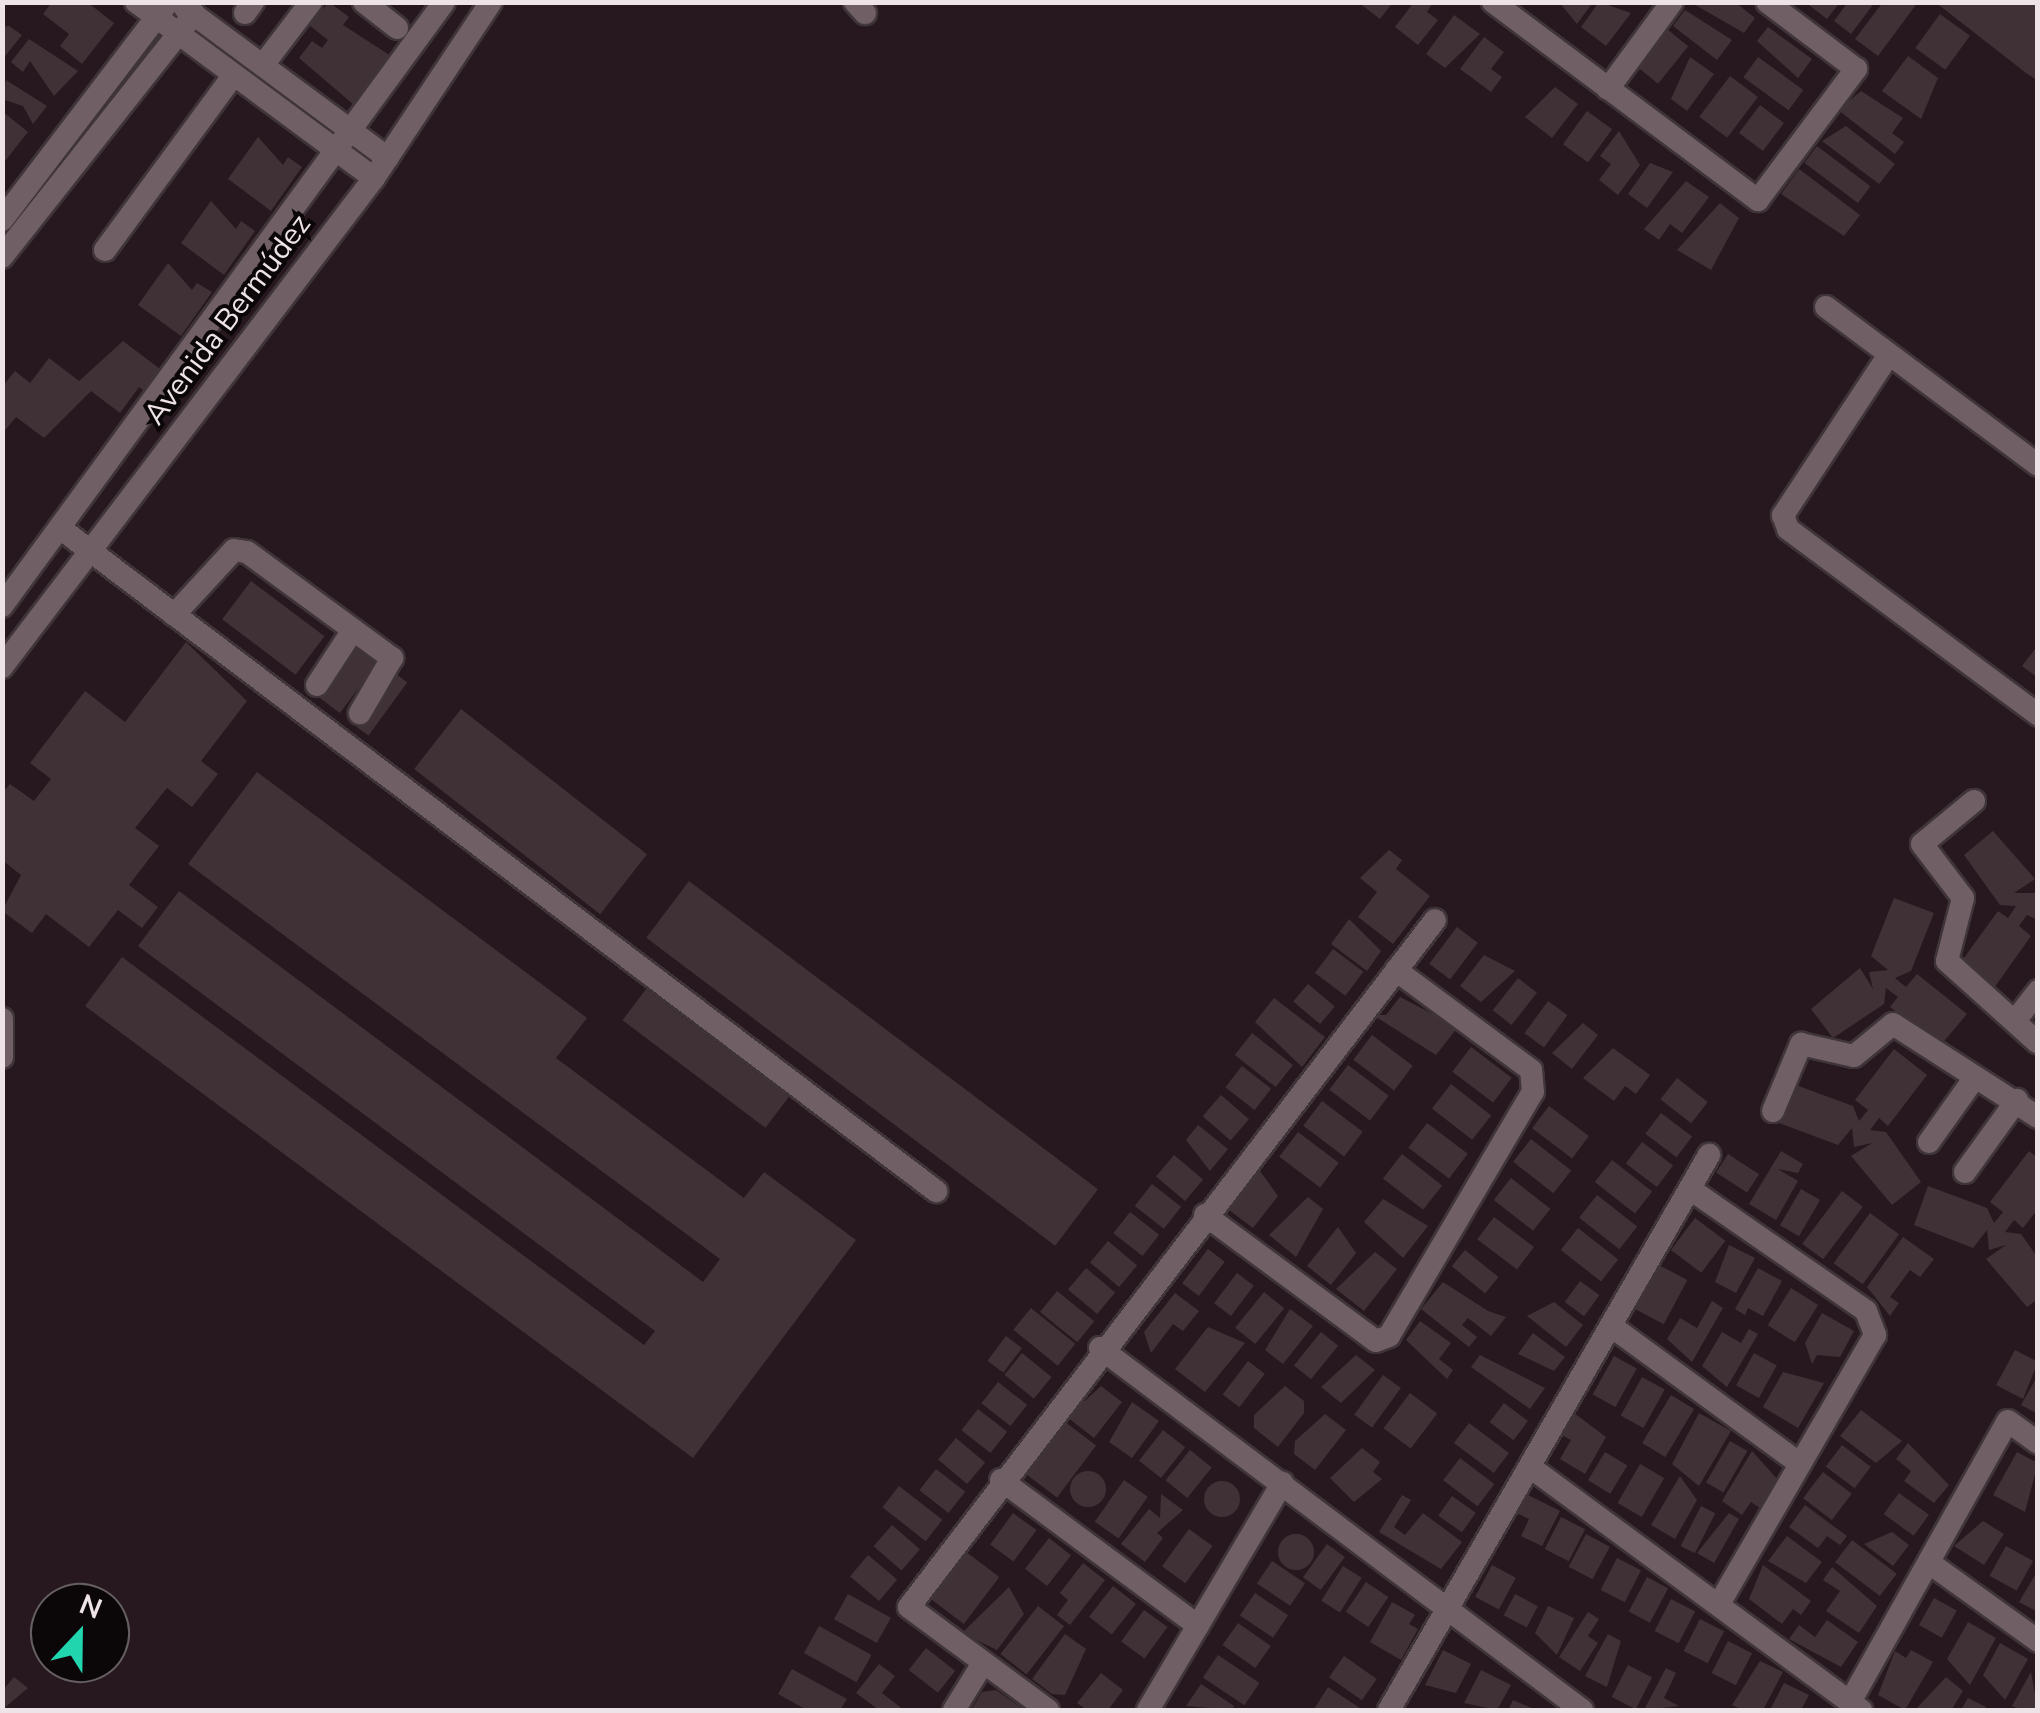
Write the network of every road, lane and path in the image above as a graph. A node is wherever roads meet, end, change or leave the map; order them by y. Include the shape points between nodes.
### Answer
1 (136, 2) edge
2 (311, 2) edge
3 (364, 2) edge
4 (444, 2) edge
5 (491, 2) edge
6 (1493, 2) edge
7 (1672, 2) edge
8 (1767, 2) edge
9 (186, 8) edge
10 (162, 10) edge
11 (397, 28) dead end
12 (178, 35) junction
13 (264, 65) junction
14 (233, 76) junction
15 (1608, 89) junction
16 (354, 133) junction
17 (339, 152) junction
18 (388, 158) junction
19 (374, 178) junction
20 (2, 220) edge
21 (104, 250) dead end
22 (2, 258) edge
23 (1826, 306) dead end
24 (1888, 356) junction
25 (2038, 465) edge
26 (60, 528) junction
27 (90, 553) junction
28 (2, 606) edge
29 (174, 615) junction
30 (353, 630) junction
31 (2, 667) edge
32 (317, 685) dead end
33 (360, 713) dead end
34 (2038, 714) edge
35 (1974, 801) dead end
36 (1435, 920) dead end
37 (1396, 970) junction
38 (2038, 991) edge
39 (2018, 1017) junction
40 (2, 1020) edge
41 (2038, 1042) edge
42 (2, 1058) edge
43 (1973, 1080) junction
44 (2017, 1100) junction
45 (1773, 1111) dead end
46 (2038, 1116) edge
47 (1928, 1142) dead end
48 (1709, 1155) dead end
49 (1965, 1172) dead end
50 (1690, 1188) junction
51 (936, 1192) dead end
52 (1204, 1215) junction
53 (1611, 1326) junction
54 (1100, 1348) junction
55 (2038, 1444) edge
56 (1800, 1464) junction
57 (1530, 1467) junction
58 (1001, 1480) junction
59 (1282, 1482) junction
60 (1931, 1564) junction
61 (1720, 1604) junction
62 (1447, 1611) junction
63 (1198, 1626) junction
64 (2038, 1641) edge
65 (983, 1662) junction
66 (1855, 1706) edge
67 (954, 1710) edge
68 (1048, 1710) edge
69 (1148, 1710) edge
70 (1389, 1710) edge
71 (1582, 1710) edge

1 - 10 street
2 - 13 street
3 - 11 street
4 - 16 street, Avenida Bermúdez
5 - 18 street, Avenida Bermúdez
6 - 15 street
7 - 15 street
8 - 15 street via 1856,69 1758,200
9 - 12 street
9 - 13 street
10 - 12 street
10 - 20 street
12 - 14 street
12 - 22 street
13 - 16 street
14 - 17 street
14 - 21 street
16 - 17 street, Avenida Bermúdez
16 - 18 street
17 - 19 street
17 - 26 street, Avenida Bermúdez
18 - 19 street, Avenida Bermúdez
19 - 27 street, Avenida Bermúdez
23 - 24 street
24 - 25 street
24 - 34 street via 1782,515 1788,529
26 - 27 street
26 - 28 street, Avenida Bermúdez
27 - 29 street
27 - 31 street, Avenida Bermúdez
29 - 30 street via 234,550
29 - 51 street
30 - 32 street
30 - 33 street via 394,662
35 - 39 street via 1922,844 1964,898 1948,961
36 - 37 street
37 - 52 street
37 - 52 street via 1531,1070 1533,1092 1389,1336 1376,1341
38 - 39 street
39 - 41 street
40 - 42 street
43 - 44 street via 1991,1080
43 - 45 street via 1892,1024 1854,1056 1800,1044
43 - 47 street
44 - 46 street
44 - 49 street
48 - 50 street
50 - 53 street
50 - 56 street via 1866,1311 1875,1335
52 - 54 street
53 - 56 street
53 - 57 street
54 - 58 street
54 - 59 street
55 - 60 street via 2008,1421
56 - 61 street
57 - 61 street
57 - 62 street
58 - 63 street
58 - 65 street via 909,1607
59 - 62 street
59 - 63 street
60 - 64 street
60 - 66 street
61 - 66 street
62 - 70 street
62 - 71 street
63 - 69 street
65 - 67 street
65 - 68 street

